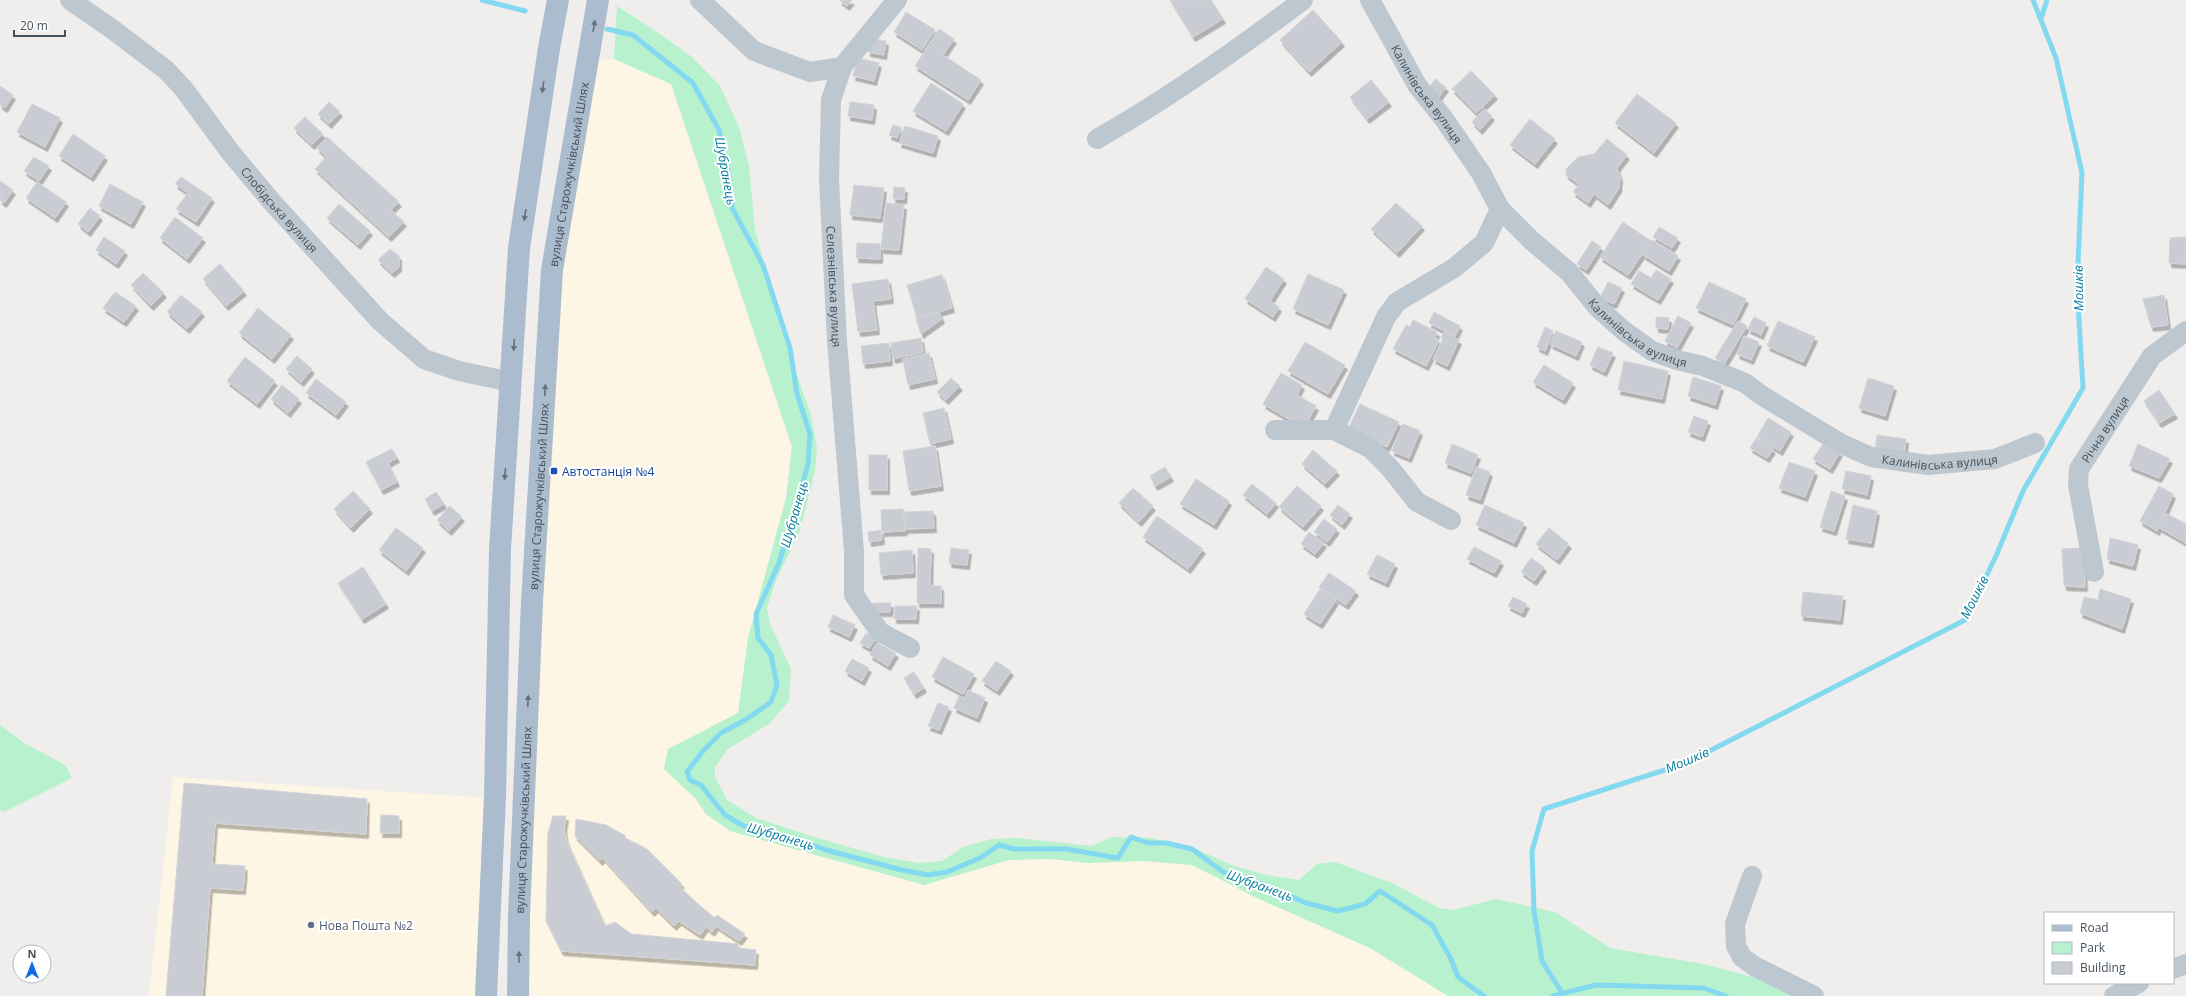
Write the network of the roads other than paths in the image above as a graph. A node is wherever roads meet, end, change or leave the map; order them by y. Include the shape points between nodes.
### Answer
1 (70, 0) edge
2 (558, 0) edge
3 (598, 0) edge
4 (700, 0) edge
5 (897, 0) edge
6 (1303, 0) edge
7 (1370, 0) edge
8 (842, 67) junction
9 (1097, 140) dead end
10 (1500, 209) junction
11 (519, 248) junction
12 (554, 251) junction
13 (2186, 331) edge
14 (511, 382) junction
15 (1275, 430) dead end
16 (1334, 430) junction
17 (2035, 443) dead end
18 (1451, 520) dead end
19 (2094, 572) dead end
20 (910, 648) dead end
21 (1752, 876) dead end
22 (2186, 964) edge
23 (2174, 969) edge
24 (2137, 984) edge
25 (486, 996) edge
26 (518, 996) edge
27 (1814, 996) edge
28 (2114, 996) edge

1 - 14 street, Слобідська вулиця via 112,29 183,88 231,153 272,202 380,321 424,359 459,371
2 -> 11 main road
12 -> 3 main road, вулиця Старожучківський Шлях
4 - 8 street via 754,51 810,72
5 - 8 street
6 - 9 street via 1152,108
7 - 10 street, Калинівська вулиця via 1417,85 1481,173
8 - 20 street, Селезнівська вулиця via 831,100 829,179 837,341 854,551 854,595 880,632
10 - 16 street via 1484,243 1454,268 1397,302 1386,317
10 - 17 street, Калинівська вулиця via 1532,241 1569,272 1598,308 1652,351 1703,366 1745,383 1840,443 1871,457 1928,465 1995,459
11 - 12 main road
11 -> 14 main road
26 -> 12 main road, вулиця Старожучківський Шлях via 532,602
13 - 19 street, Річна вулиця via 2152,356 2080,469 2078,485
14 -> 25 main road via 500,549 495,796
15 - 16 street
16 - 18 street via 1370,448 1417,502
21 - 27 street via 1735,924 1736,946 1742,957 1754,966
22 - 23 street
24 - 28 street

